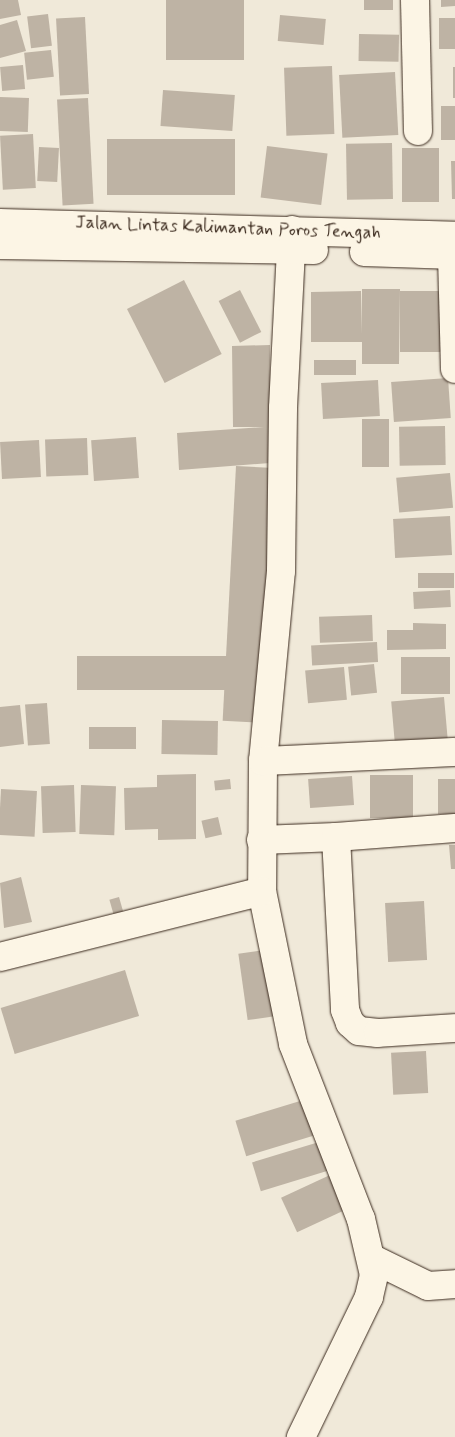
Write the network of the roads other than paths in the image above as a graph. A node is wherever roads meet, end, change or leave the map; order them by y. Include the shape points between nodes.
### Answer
1 (415, 0) edge
2 (418, 131) dead end
3 (0, 223) edge
4 (292, 240) junction
5 (0, 245) edge
6 (454, 248) edge
7 (455, 369) edge
8 (455, 752) edge
9 (263, 761) junction
10 (455, 828) edge
11 (336, 837) junction
12 (261, 840) junction
13 (262, 891) junction
14 (0, 957) edge
15 (455, 1028) edge
16 (374, 1259) junction
17 (455, 1284) edge
18 (301, 1437) edge

1 - 2 street
3 - 4 street, Jalan Lintas Kalimantan Poros Tengah
4 - 5 street, Jalan Lintas Kalimantan Poros Tengah
4 - 6 street, Jalan Lintas Kalimantan Poros Tengah
4 - 9 street via 281,571
6 - 7 street
8 - 9 street
9 - 12 street
10 - 11 street
11 - 12 street
11 - 15 street via 345,1010 350,1024 359,1031 378,1033
12 - 13 street
13 - 14 street
13 - 16 street via 293,1044
16 - 17 street via 428,1286
16 - 18 street via 369,1297

